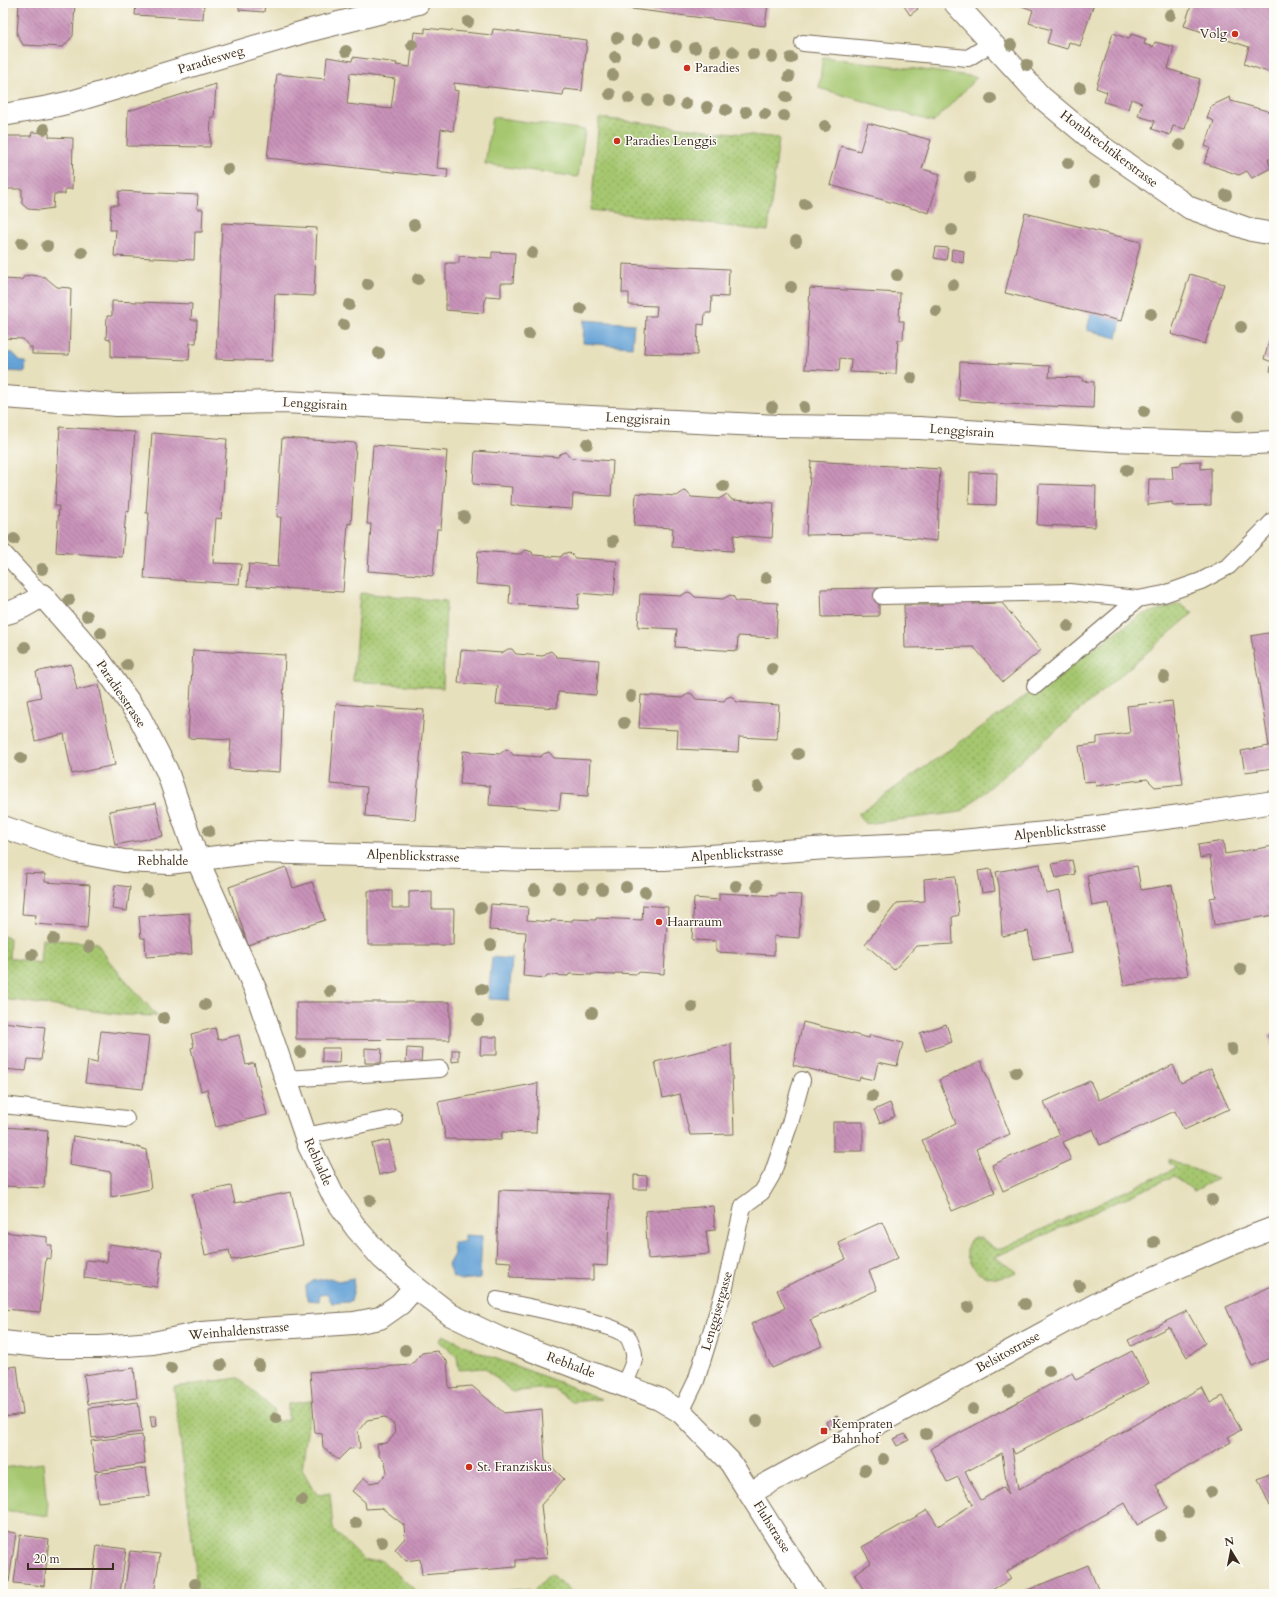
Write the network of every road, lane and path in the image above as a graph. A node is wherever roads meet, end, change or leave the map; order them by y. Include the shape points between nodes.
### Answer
1 (418, 3) edge
2 (955, 3) edge
3 (803, 43) dead end
4 (992, 43) junction
5 (3, 115) edge
6 (1274, 234) edge
7 (3, 397) edge
8 (1274, 442) edge
9 (1274, 520) edge
10 (3, 552) edge
11 (42, 595) junction
12 (882, 596) dead end
13 (1138, 599) junction
14 (3, 614) edge
15 (1035, 686) dead end
16 (1274, 802) edge
17 (3, 827) edge
18 (198, 861) junction
19 (440, 1069) dead end
20 (286, 1079) junction
21 (802, 1080) dead end
22 (3, 1105) edge
23 (394, 1118) dead end
24 (126, 1119) dead end
25 (305, 1136) junction
26 (1274, 1228) edge
27 (415, 1287) junction
28 (497, 1300) dead end
29 (3, 1342) edge
30 (624, 1385) junction
31 (681, 1412) junction
32 (730, 1462) joint
33 (750, 1493) junction
34 (813, 1594) edge

1 - 5 street, Paradiesweg via 307,31 63,104
2 - 4 street, Hombrechtikerstrasse
3 - 4 lane via 968,58
4 - 6 street, Hombrechtikerstrasse via 1041,96 1095,142 1190,208 1251,230
7 - 8 street, Lenggisrain via 117,405 282,402 779,426 919,428 1112,440 1237,444
9 - 13 lane via 1229,566 1201,581 1164,594
10 - 11 lane, Paradiesstrasse
11 - 14 street via 28,605
11 - 18 street, Paradiesstrasse via 100,661 139,716 167,771
12 - 13 lane via 1069,592
13 - 15 lane
16 - 18 street, Alpenblickstrasse via 1067,831 958,841 664,859 532,860 258,852
17 - 18 street, Rebhalde via 77,852 124,861
18 - 20 street, Rebhalde via 256,991
19 - 20 lane
20 - 25 street, Rebhalde
21 - 31 lane, Lenggisergasse via 772,1175 762,1192 743,1206 725,1287 696,1381
22 - 24 lane
23 - 25 lane
25 - 27 street, Rebhalde via 333,1195 356,1228 382,1258
26 - 33 street, Belsitostrasse via 1106,1299
27 - 29 street, Weinhaldenstrasse via 400,1304 380,1318 354,1323 201,1332 154,1343 100,1347 48,1347
27 - 30 street, Rebhalde via 451,1315 497,1337
28 - 30 lane via 587,1321 627,1336 634,1359
30 - 31 street, Rebhalde
31 - 32 street, Rebhalde
32 - 33 street, Fluhstrasse
33 - 34 street, Fluhstrasse

